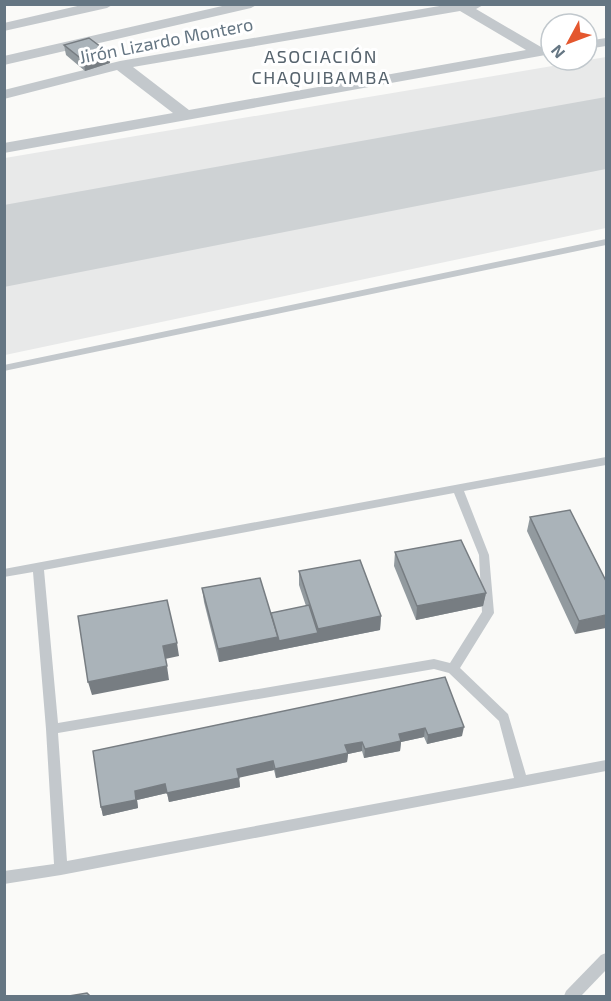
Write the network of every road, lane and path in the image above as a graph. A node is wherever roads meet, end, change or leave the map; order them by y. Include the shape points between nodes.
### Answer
1 (107, 4) edge
2 (251, 4) edge
3 (472, 6) edge
4 (4, 27) edge
5 (539, 47) edge
6 (539, 52) edge
7 (4, 61) edge
8 (120, 65) junction
9 (4, 95) edge
10 (187, 116) junction
11 (4, 148) edge
12 (606, 242) edge
13 (4, 368) edge
14 (606, 461) edge
15 (458, 489) junction
16 (38, 568) junction
17 (4, 573) edge
18 (453, 669) junction
19 (52, 729) junction
20 (606, 766) edge
21 (521, 780) junction
22 (62, 869) junction
23 (4, 878) edge
24 (606, 960) edge
25 (571, 996) edge

1 - 4 street
2 - 7 street
3 - 5 street
3 - 8 street, Jirón Lizardo Montero
6 - 10 street
8 - 9 street, Jirón Lizardo Montero
8 - 10 street
10 - 11 street
12 - 13 lane
14 - 15 lane
15 - 16 lane
15 - 18 lane via 484,555 488,613
16 - 17 lane
16 - 19 lane
18 - 19 lane via 434,664
18 - 21 lane via 504,718
19 - 22 lane
20 - 21 lane
21 - 22 lane
22 - 23 lane
24 - 25 lane

